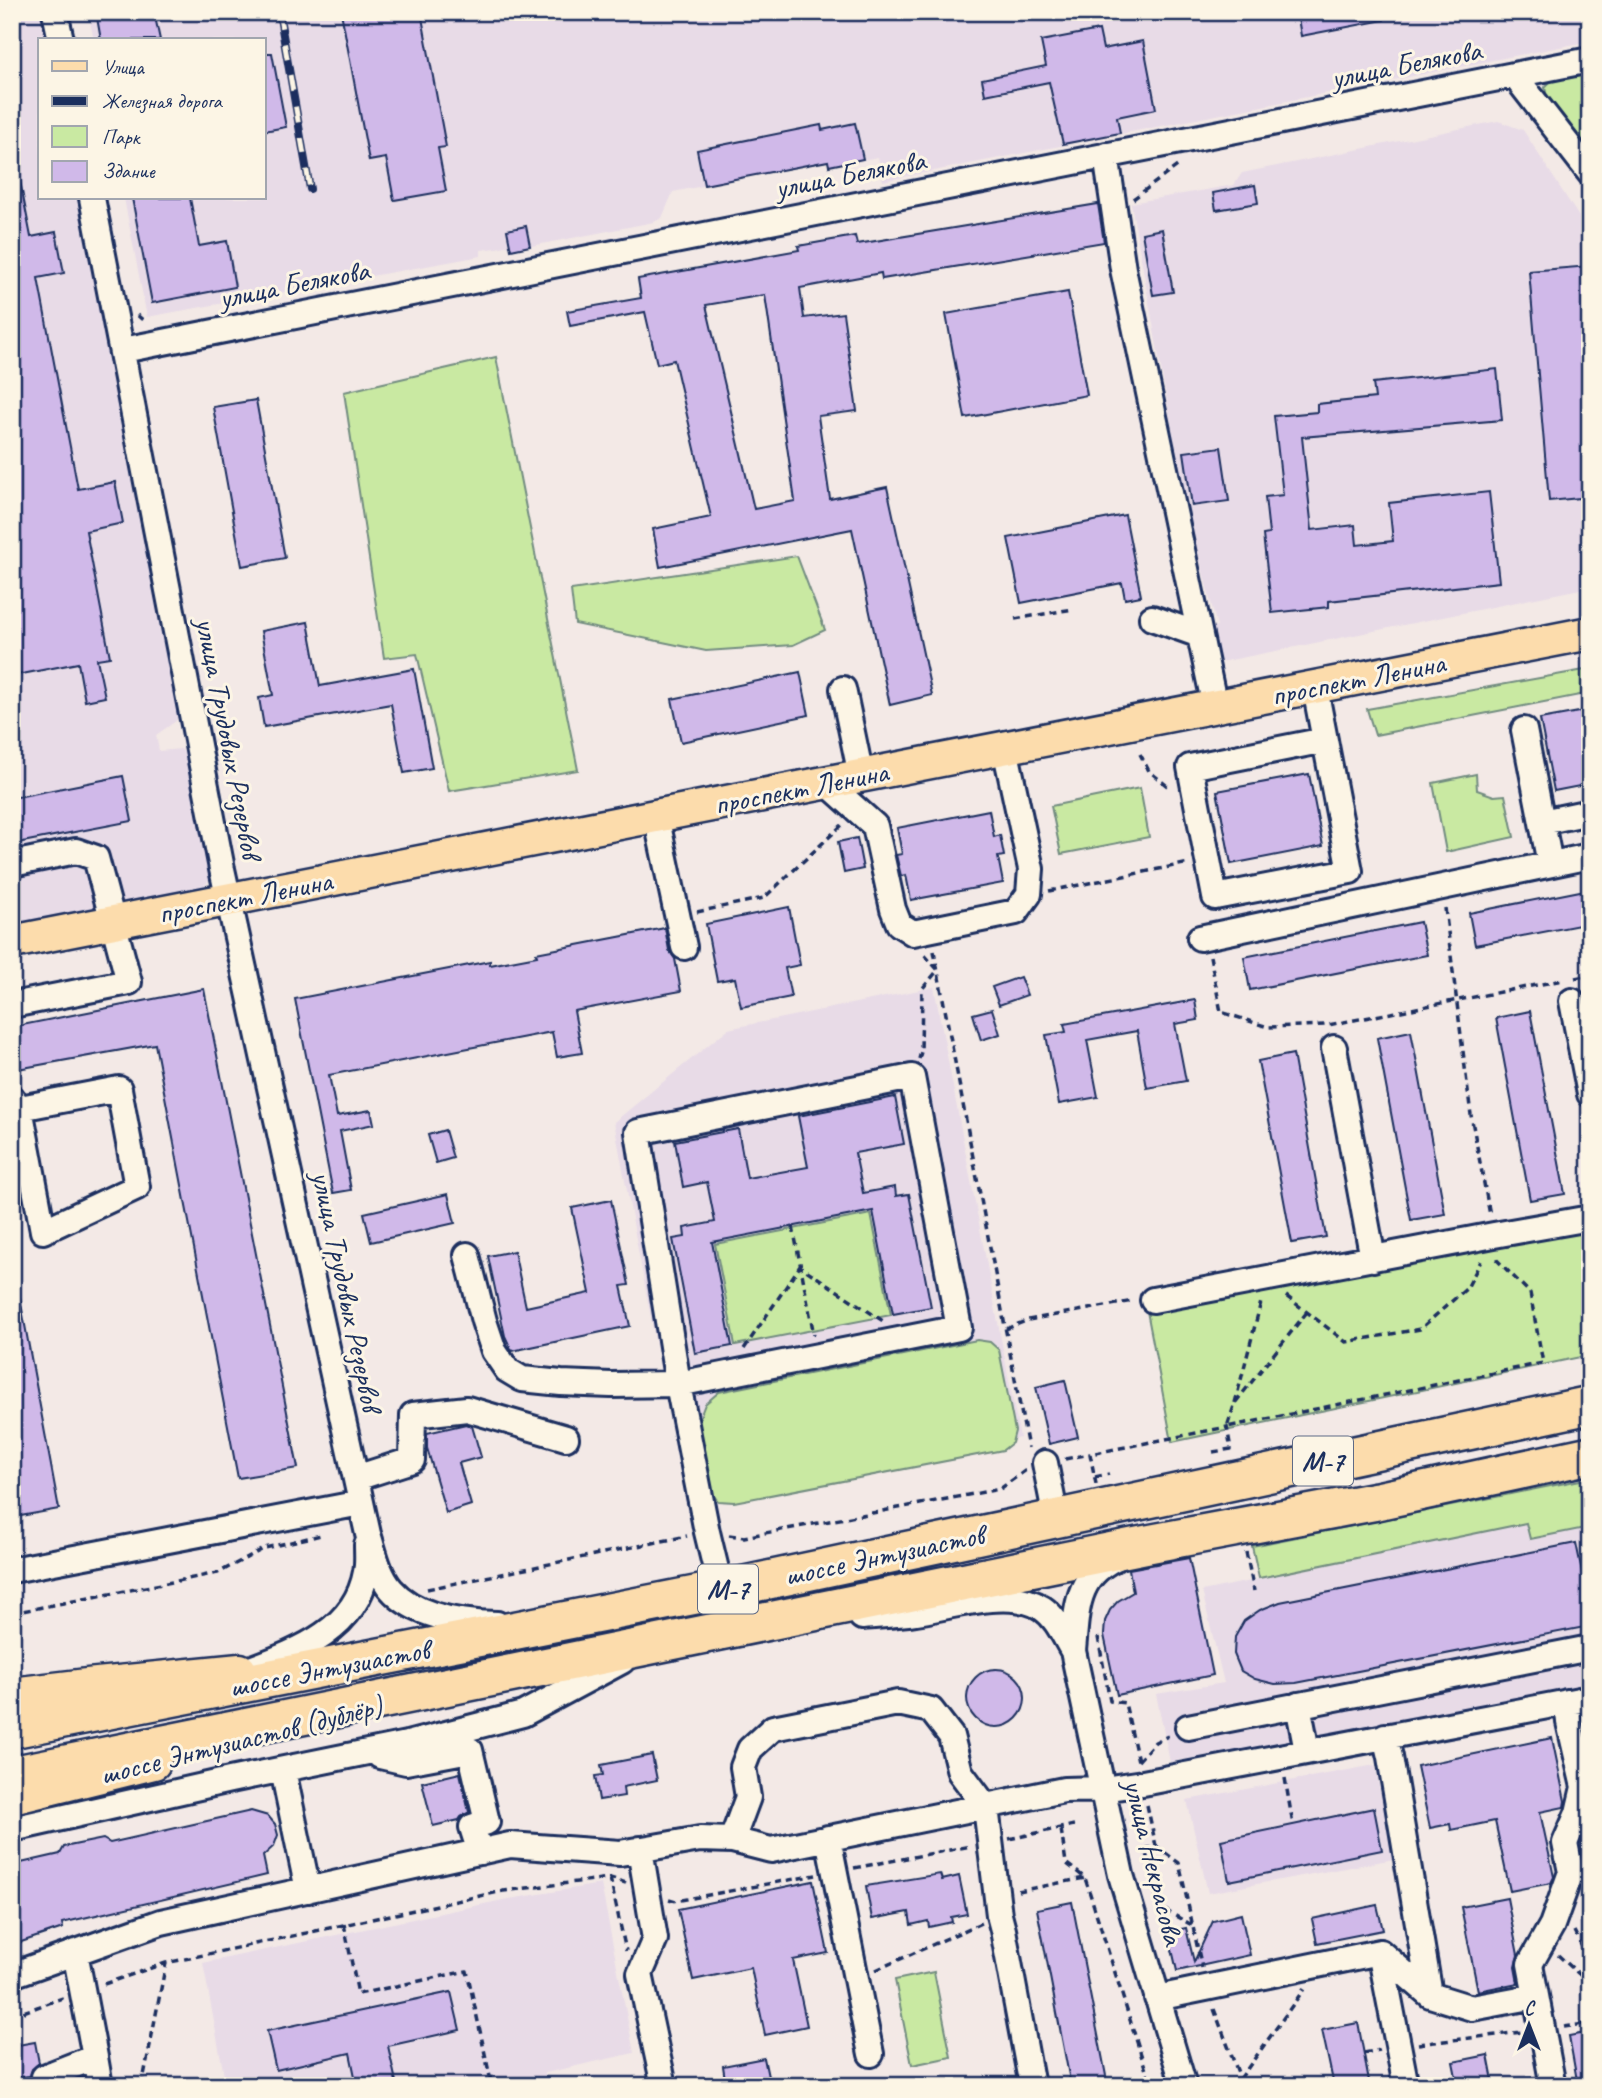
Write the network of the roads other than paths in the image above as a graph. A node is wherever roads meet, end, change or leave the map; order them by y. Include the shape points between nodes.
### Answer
1 (55, 12) edge
2 (61, 38) edge
3 (1590, 60) edge
4 (1514, 75) junction
5 (1106, 155) junction
6 (1590, 173) edge
7 (92, 200) edge
8 (122, 350) junction
9 (1152, 618) dead end
10 (1590, 633) edge
11 (1200, 635) junction
12 (1315, 688) junction
13 (843, 689) dead end
14 (1214, 707) junction
15 (1524, 730) dead end
16 (1325, 740) junction
17 (1005, 748) junction
18 (861, 776) junction
19 (827, 783) junction
20 (1590, 812) edge
21 (656, 817) junction
22 (1542, 822) junction
23 (1590, 856) edge
24 (12, 864) edge
25 (1550, 864) junction
26 (228, 900) junction
27 (112, 923) junction
28 (1200, 938) dead end
29 (12, 942) edge
30 (684, 947) dead end
31 (1572, 1000) dead end
32 (12, 1005) edge
33 (1334, 1048) dead end
34 (1590, 1094) edge
35 (16, 1103) edge
36 (1590, 1218) edge
37 (467, 1255) dead end
38 (1373, 1259) junction
39 (1153, 1300) road end
40 (678, 1384) junction
41 (1590, 1405) edge
42 (566, 1437) dead end
43 (1590, 1455) edge
44 (1035, 1461) road end
45 (356, 1478) junction
46 (1056, 1518) junction
47 (365, 1520) junction
48 (1148, 1544) junction
49 (12, 1570) edge
50 (722, 1590) junction
51 (543, 1625) junction
52 (739, 1627) junction
53 (652, 1644) junction
54 (1073, 1651) junction
55 (399, 1654) junction
56 (1585, 1654) edge
57 (251, 1668) junction
58 (469, 1682) junction
59 (12, 1694) edge
60 (1578, 1700) edge
61 (1304, 1704) junction
62 (1188, 1727) road end
63 (12, 1729) edge
64 (1385, 1736) junction
65 (1313, 1750) junction
66 (365, 1753) junction
67 (284, 1770) junction
68 (12, 1775) edge
69 (1587, 1787) edge
70 (1103, 1789) junction
71 (12, 1798) edge
72 (986, 1807) junction
73 (12, 1829) edge
74 (828, 1838) junction
75 (732, 1840) junction
76 (630, 1851) junction
77 (480, 1852) junction
78 (308, 1890) junction
79 (75, 1952) junction
80 (1380, 1952) junction
81 (12, 1975) edge
82 (1430, 1994) junction
83 (1536, 1996) junction
84 (1157, 1998) junction
85 (871, 2054) dead end
86 (94, 2057) junction
87 (45, 2086) edge
88 (100, 2086) edge
89 (664, 2086) edge
90 (1032, 2086) edge
91 (1184, 2086) edge
92 (1406, 2086) edge
93 (1553, 2086) edge

1 - 2 street
3 - 4 street, улица Белякова
4 - 5 street, улица Белякова
4 - 6 street
5 - 8 street, улица Белякова
5 - 11 street via 1123,269
7 - 8 street, улица Трудовых Резервов
8 - 26 street, улица Трудовых Резервов
9 - 11 street
10 - 12 main road, проспект Ленина
11 - 14 street
12 - 14 main road, проспект Ленина
12 - 16 street
13 - 18 street
14 - 17 main road, проспект Ленина
15 - 22 street
16 - 16 street via 1350,870 1215,897 1190,767
17 - 18 main road, проспект Ленина
17 - 19 street via 1031,869 1029,894 1016,912 913,933 899,923 893,909 876,826
18 - 19 main road, проспект Ленина
19 - 21 main road, проспект Ленина
20 - 22 street
21 - 26 main road, проспект Ленина
21 - 30 street
22 - 25 street
23 - 25 street
24 - 27 street via 76,851 96,858
25 - 28 street
26 - 27 main road, проспект Ленина
26 - 45 street, улица Трудовых Резервов
27 - 29 main road, проспект Ленина
27 - 32 street via 129,982
31 - 34 street
33 - 38 street
35 - 35 street via 43,1231 137,1186 119,1089
36 - 38 street via 1490,1242
37 - 40 street via 494,1351 507,1370 522,1379 561,1383
38 - 39 street
40 - 40 street via 638,1132 912,1077 959,1328
40 - 50 street
41 - 46 highway, шоссе Энтузиастов / М-7
42 - 45 street via 467,1409 413,1415 412,1461
43 - 48 highway, шоссе Энтузиастов / М-7
44 - 46 street
45 - 47 street, улица Трудовых Резервов
46 - 50 highway, шоссе Энтузиастов / М-7
47 - 49 street
47 - 51 street, улица Трудовых Резервов via 379,1568 405,1602 427,1613 476,1624
47 - 57 street, улица Трудовых Резервов via 366,1572 348,1614 295,1653
48 - 52 highway, шоссе Энтузиастов / М-7
48 - 54 street, улица Некрасова via 1112,1559 1088,1578 1076,1615
50 - 51 highway, шоссе Энтузиастов / М-7
51 - 55 highway, шоссе Энтузиастов / М-7
52 - 53 highway, шоссе Энтузиастов / М-7
52 - 54 street, улица Некрасова via 913,1613 1012,1598 1042,1608 1057,1622
53 - 58 highway, шоссе Энтузиастов / М-7
53 - 66 street via 523,1714
54 - 70 street, улица Некрасова
55 - 57 main road, шоссе Энтузиастов (дублёр)
55 - 63 highway, шоссе Энтузиастов / М-7
56 - 61 street
57 - 59 main road, шоссе Энтузиастов (дублёр)
58 - 68 highway, шоссе Энтузиастов / М-7
58 - 71 main road, шоссе Энтузиастов (дублёр)
60 - 64 street
60 - 69 street via 1569,1721
61 - 62 street
61 - 65 street
64 - 65 street
64 - 82 street
65 - 70 street
66 - 67 street
66 - 77 street via 406,1762 470,1750 487,1822 472,1827
67 - 73 street
67 - 78 street
69 - 83 street via 1565,1843 1571,1872 1552,1925 1530,1964
70 - 72 street via 1064,1790
70 - 84 street, улица Некрасова via 1121,1875
72 - 74 street
72 - 75 street via 960,1772 951,1736 931,1710 898,1703 774,1728 750,1749 743,1768 748,1797
72 - 90 street via 997,1905
74 - 75 street via 771,1850
74 - 85 street
75 - 76 street via 700,1839
76 - 77 street via 510,1845
76 - 89 street via 648,1890 655,1939 640,1975
77 - 78 street
78 - 79 street via 161,1922
79 - 81 street
79 - 86 street
80 - 82 street
80 - 84 street
80 - 92 street
82 - 83 street via 1472,2008
83 - 93 street
84 - 91 street, улица Некрасова
86 - 87 street via 44,2077
86 - 88 street

